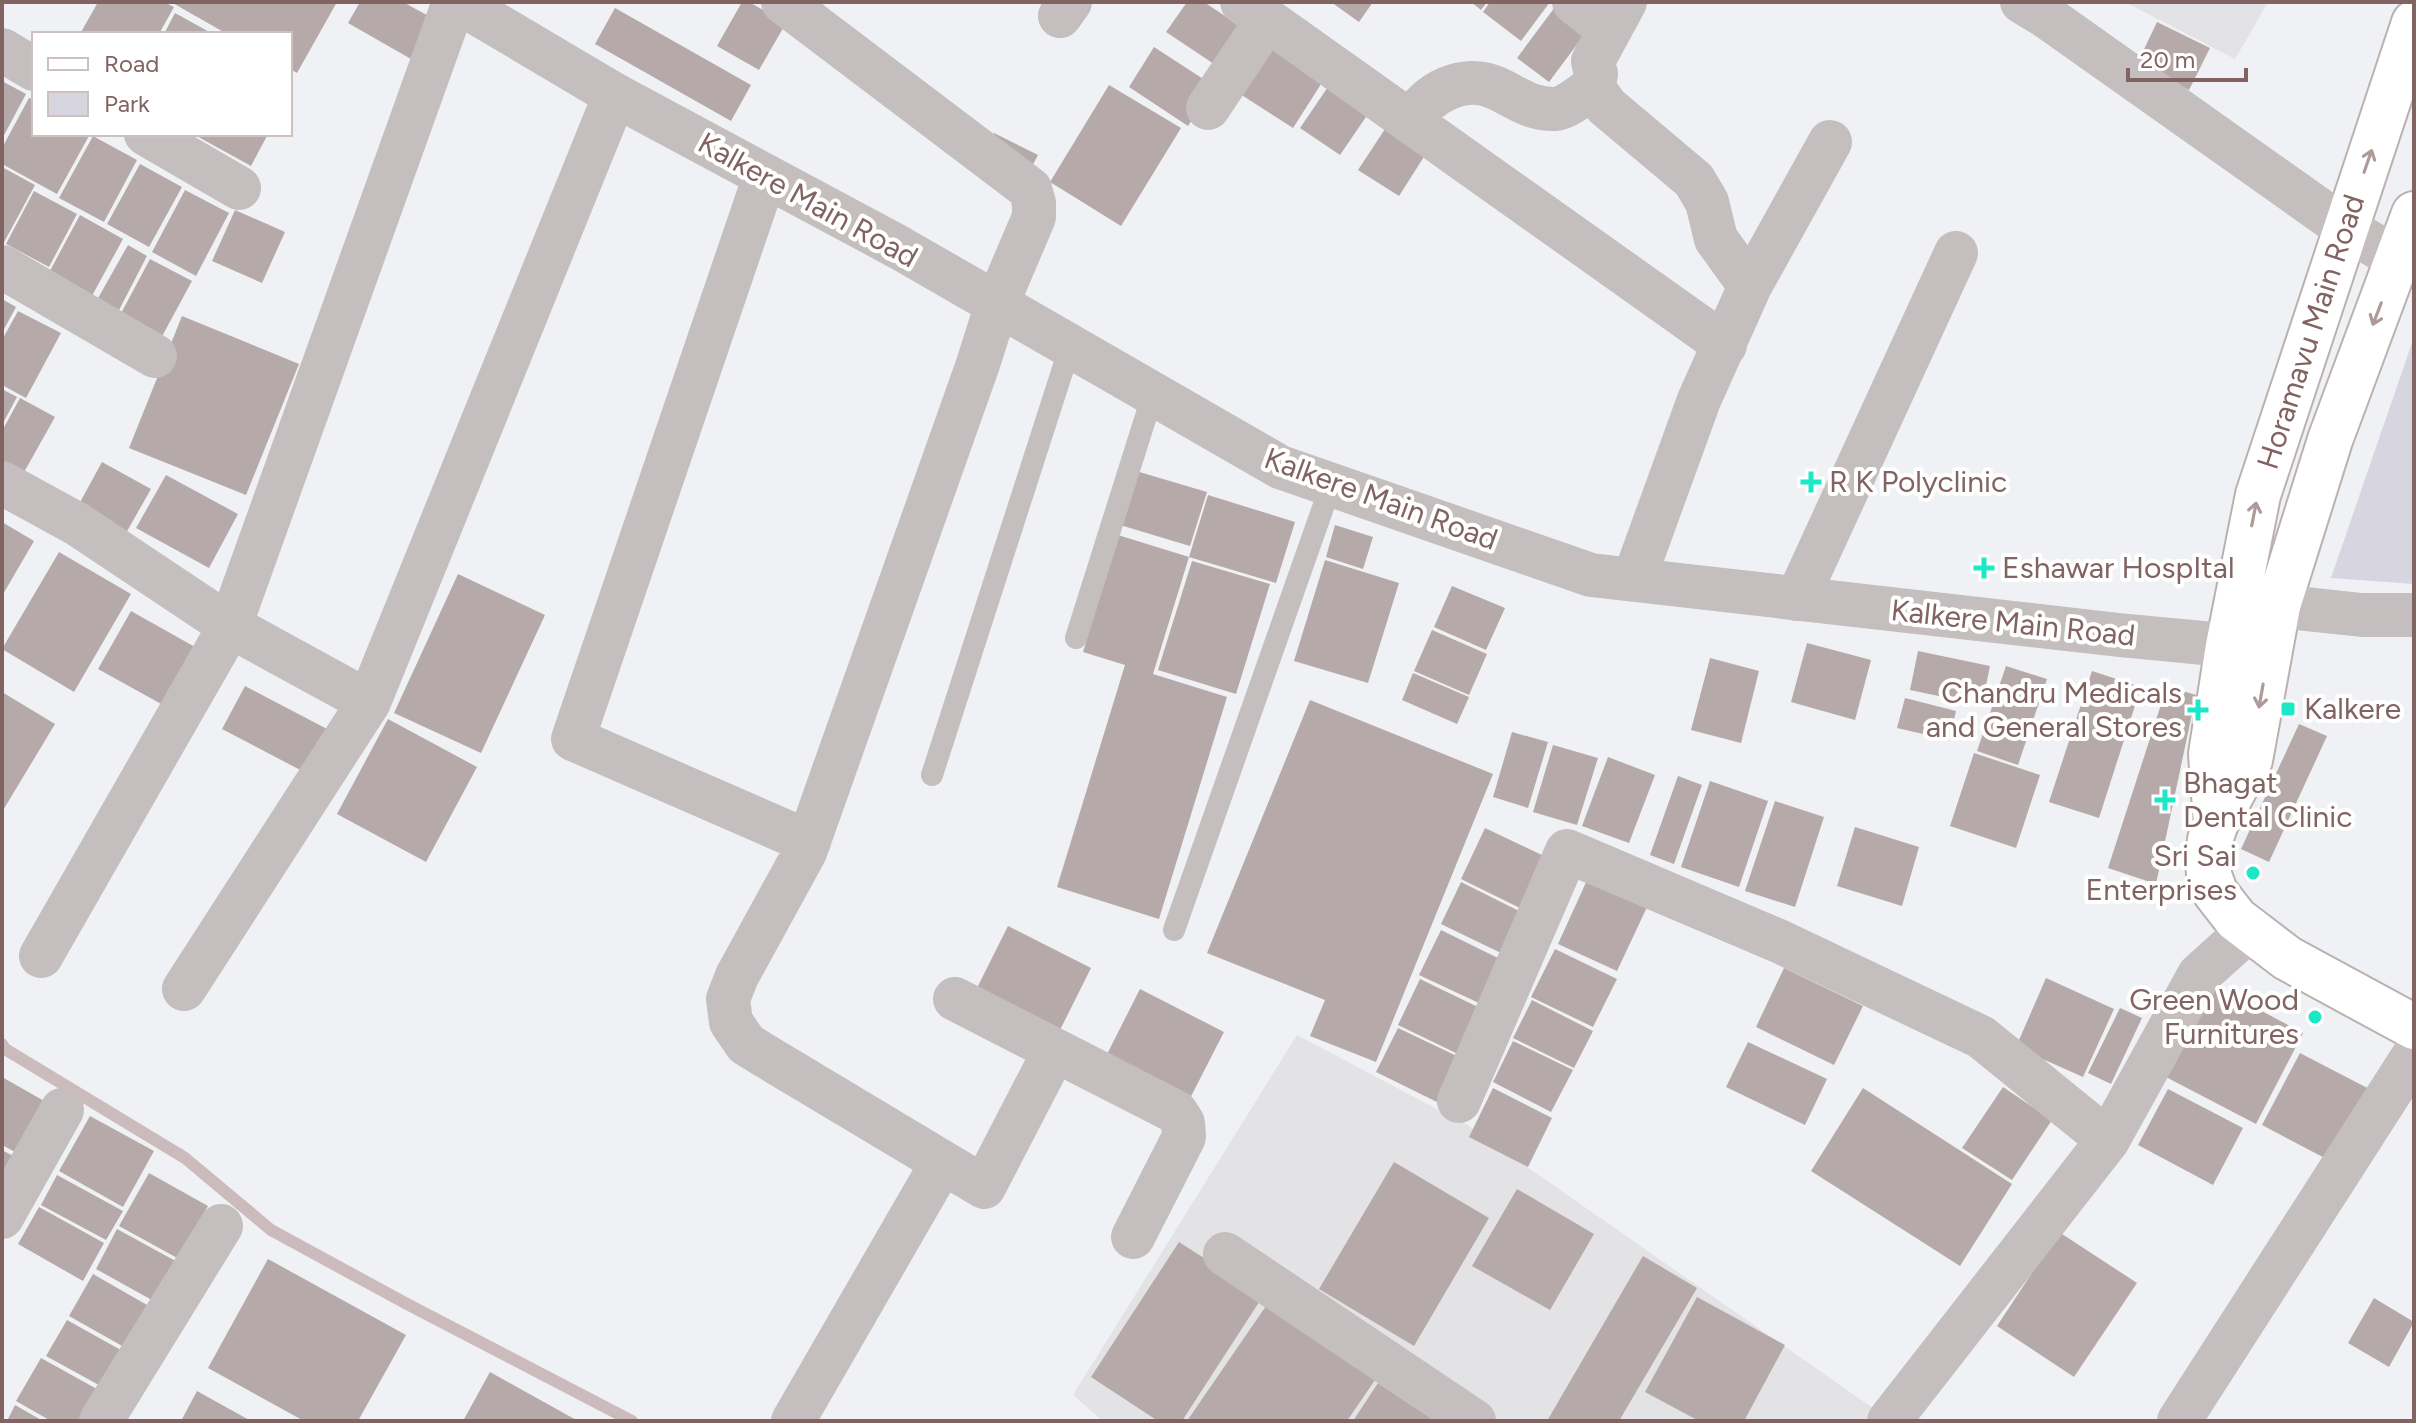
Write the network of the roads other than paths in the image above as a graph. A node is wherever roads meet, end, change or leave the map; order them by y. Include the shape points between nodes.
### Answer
1 (456, 2) edge
2 (783, 2) edge
3 (1574, 2) edge
4 (2022, 2) edge
5 (1255, 11) edge
6 (1617, 16) edge
7 (2, 50) edge
8 (2410, 52) edge
9 (32, 68) edge
10 (1593, 87) junction
11 (615, 95) junction
12 (1208, 108) dead end
13 (1411, 122) junction
14 (149, 136) edge
15 (1830, 142) dead end
16 (765, 176) junction
17 (239, 188) dead end
18 (2414, 214) edge
19 (2345, 228) junction
20 (1956, 253) dead end
21 (2398, 259) junction
22 (2, 267) edge
23 (1750, 286) junction
24 (997, 304) junction
25 (1725, 345) junction
26 (1070, 347) junction
27 (155, 356) dead end
28 (1153, 394) junction
29 (2, 483) edge
30 (1331, 485) junction
31 (1634, 579) junction
32 (1797, 599) junction
33 (2278, 606) junction
34 (2414, 615) edge
35 (230, 626) junction
36 (1076, 638) dead end
37 (2249, 648) junction
38 (369, 702) junction
39 (932, 775) dead end
40 (809, 842) junction
41 (2250, 929) junction
42 (1174, 930) dead end
43 (41, 956) dead end
44 (184, 989) dead end
45 (955, 999) dead end
46 (2414, 1027) edge
47 (1055, 1050) junction
48 (2414, 1055) edge
49 (1459, 1101) dead end
50 (62, 1110) dead end
51 (2108, 1140) junction
52 (942, 1163) junction
53 (2, 1217) edge
54 (221, 1226) dead end
55 (1133, 1237) dead end
56 (1225, 1254) dead end
57 (101, 1421) edge
58 (793, 1421) edge
59 (1474, 1421) edge
60 (1889, 1421) edge
61 (2179, 1421) edge

1 - 11 street, Kalkere Main Road
1 - 35 street
2 - 24 street via 1030,189 1034,217
3 - 6 street
4 - 19 street
5 - 12 street
5 - 13 street
6 - 10 street via 1593,61
7 - 9 street
19 -> 8 main road, Horamavu Main Road
10 - 13 street via 1558,109 1528,106 1493,86 1465,83 1441,90
10 - 23 street via 1606,106 1694,180 1707,202 1716,239
11 - 16 street, Kalkere Main Road
11 - 38 street
13 - 25 street
14 - 17 street
15 - 23 street
16 - 24 street, Kalkere Main Road
16 - 40 street via 573,739
18 - 21 main road, Horamavu Main Road
19 - 21 street
37 -> 19 main road, Horamavu Main Road via 2258,495
20 - 32 street
21 -> 33 main road, Horamavu Main Road via 2330,440
22 - 27 street
23 - 25 street
24 - 26 street, Kalkere Main Road
24 - 40 street
25 - 31 street via 1699,400
26 - 28 street, Kalkere Main Road
26 - 39 lane
28 - 30 street, Kalkere Main Road via 1280,467
28 - 36 lane
29 - 35 street via 77,524
30 - 31 street, Kalkere Main Road via 1591,575
30 - 42 lane
31 - 32 street, Kalkere Main Road
32 - 37 street, Kalkere Main Road
33 - 34 street
33 - 37 main road, Horamavu Main Road
35 - 38 street
35 - 43 street
37 - 41 main road via 2211,754 2216,823 2209,875 2224,906
38 - 44 street
40 - 52 street via 737,976 728,999 731,1022 756,1051
41 - 46 main road via 2287,958
41 - 51 street via 2199,975
45 - 47 street
47 - 52 street via 984,1187
47 - 55 street via 1163,1103 1183,1123 1184,1137
48 - 61 street
49 - 51 street via 1567,851 1781,942 1981,1037
50 - 53 street
51 - 60 street
52 - 58 street
54 - 57 street
56 - 59 street

